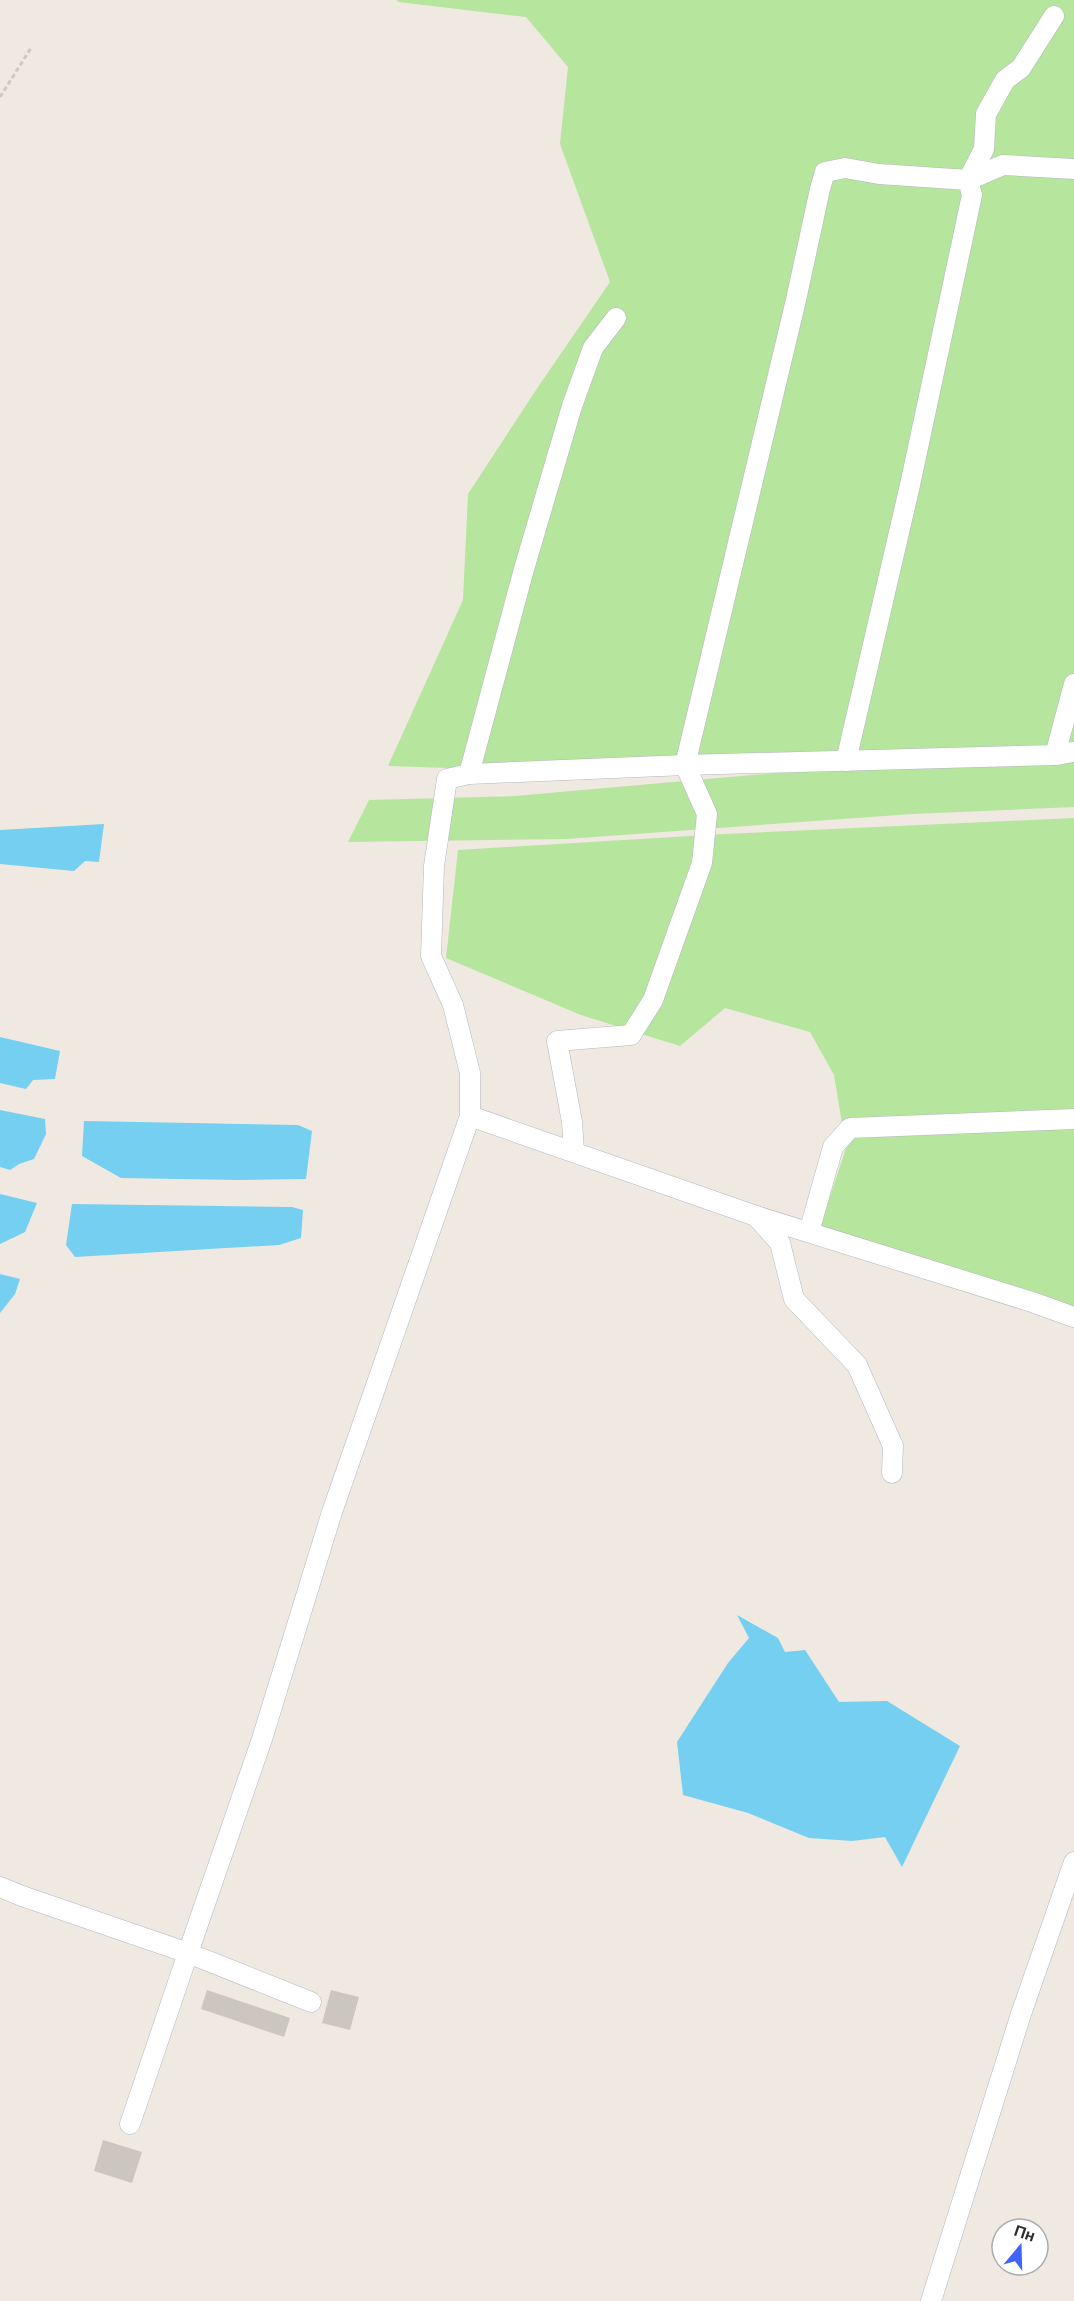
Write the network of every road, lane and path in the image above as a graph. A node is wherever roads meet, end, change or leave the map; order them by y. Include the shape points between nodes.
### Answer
1 (1054, 16) dead end
2 (31, 48) dead end
3 (0, 97) edge
4 (1074, 169) edge
5 (968, 180) junction
6 (616, 318) dead end
7 (1074, 684) edge
8 (1065, 754) edge
9 (846, 761) junction
10 (685, 765) junction
11 (469, 774) junction
12 (470, 1116) junction
13 (1074, 1119) edge
14 (574, 1152) junction
15 (756, 1216) junction
16 (809, 1232) junction
17 (1074, 1317) edge
18 (892, 1473) dead end
19 (1074, 1862) edge
20 (0, 1887) edge
21 (188, 1953) junction
22 (311, 2001) dead end
23 (130, 2124) dead end
24 (931, 2301) edge

1 - 5 street via 1021,68 1005,80 986,114 984,149
2 - 3 path
4 - 5 street via 1003,165
5 - 9 street via 972,195
5 - 10 street via 845,168 825,172
6 - 11 street via 593,348 572,406
7 - 8 street
8 - 9 street
9 - 10 street
10 - 11 street
10 - 14 street via 707,814 702,863 653,1000 631,1035 557,1041
11 - 12 street via 447,778 434,866 431,956 453,1005 470,1073
12 - 14 street
12 - 21 street via 332,1512 262,1739
13 - 16 street via 850,1128 834,1147
14 - 15 street
15 - 16 street
15 - 18 street via 780,1243 794,1299 857,1365 892,1446
16 - 17 street
19 - 24 street via 1020,2014
20 - 21 street
21 - 22 street
21 - 23 street

